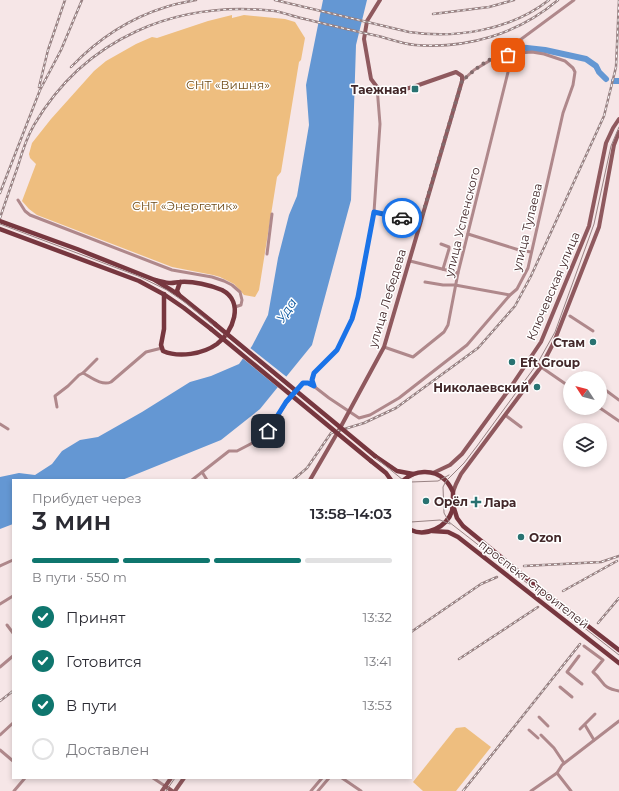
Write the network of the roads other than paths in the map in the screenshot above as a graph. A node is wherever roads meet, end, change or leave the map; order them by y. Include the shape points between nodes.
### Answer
1 (380, 0) edge
2 (574, 0) edge
3 (501, 54) junction
4 (510, 56) junction
5 (462, 81) junction
6 (377, 87) junction
7 (619, 119) edge
8 (619, 132) edge
9 (18, 200) dead end
10 (374, 212) junction
11 (272, 214) dead end
12 (0, 221) edge
13 (420, 223) junction
14 (0, 229) edge
15 (468, 234) junction
16 (440, 244) dead end
17 (531, 252) junction
18 (267, 254) dead end
19 (410, 261) junction
20 (443, 269) junction
21 (458, 273) junction
22 (156, 280) junction
23 (180, 282) junction
24 (425, 282) dead end
25 (455, 285) junction
26 (164, 294) junction
27 (179, 295) junction
28 (510, 295) junction
29 (235, 307) junction
30 (570, 316) dead end
31 (593, 330) dead end
32 (384, 347) junction
33 (162, 348) junction
34 (97, 359) dead end
35 (530, 360) junction
36 (541, 367) junction
37 (83, 373) junction
38 (563, 382) edge
39 (314, 386) junction
40 (607, 391) edge
41 (619, 400) edge
42 (57, 407) dead end
43 (349, 412) junction
44 (607, 413) edge
45 (505, 416) junction
46 (619, 421) edge
47 (0, 424) edge
48 (521, 427) dead end
49 (8, 429) dead end
50 (202, 472) junction
51 (433, 473) junction
52 (413, 474) junction
53 (193, 479) edge
54 (206, 479) edge
55 (311, 479) edge
56 (390, 479) edge
57 (406, 479) edge
58 (454, 492) junction
59 (453, 506) junction
60 (413, 531) edge
61 (432, 531) junction
62 (12, 560) edge
63 (0, 566) edge
64 (12, 597) edge
65 (0, 604) edge
66 (7, 625) dead end
67 (12, 632) edge
68 (584, 646) dead end
69 (619, 650) edge
70 (579, 656) dead end
71 (12, 657) edge
72 (619, 663) edge
73 (0, 667) edge
74 (582, 684) dead end
75 (560, 687) dead end
76 (619, 692) edge
77 (572, 697) dead end
78 (595, 714) dead end
79 (539, 717) dead end
80 (619, 721) edge
81 (12, 724) edge
82 (585, 725) junction
83 (548, 726) dead end
84 (580, 729) dead end
85 (529, 730) dead end
86 (0, 735) edge
87 (594, 740) junction
88 (0, 750) edge
89 (12, 760) edge
90 (564, 763) junction
91 (557, 773) junction
92 (24, 779) edge
93 (154, 779) edge
94 (170, 779) edge
95 (183, 779) edge
96 (321, 779) edge
97 (328, 779) edge
98 (343, 779) edge
99 (165, 786) junction
100 (14, 791) edge
101 (162, 791) edge
102 (172, 791) edge
103 (175, 791) edge
104 (311, 791) edge
105 (318, 791) edge
106 (361, 791) edge
107 (531, 791) edge
108 (571, 791) edge

1 - 6 main road via 367,20 364,39 372,79
2 - 3 street
3 - 4 street
3 - 5 street via 474,70
4 - 15 street, улица Успенского
4 - 17 street, улица Тулаева via 532,52 549,55 565,61 575,72
5 - 6 main road via 462,76 456,72 397,91 383,91
5 - 13 main road, улица Лебедева
6 - 10 street via 380,124
7 - 35 main road, Ключевская улица via 606,143 588,226 541,342
8 - 36 main road, Ключевская улица via 614,145 599,227 554,342
9 - 29 street via 30,215 172,270 224,281 240,292 241,305
10 - 13 street
10 - 39 street via 352,319 337,350 314,373
11 - 18 street
12 - 22 main road
13 - 19 main road, улица Лебедева
14 - 26 main road via 139,281
15 - 17 street
15 - 21 street, улица Успенского
16 - 20 street via 449,247
17 - 28 street, улица Тулаева via 523,279
19 - 20 street
19 - 32 main road, улица Лебедева
20 - 21 street
21 - 25 street, улица Успенского
22 - 23 main road
22 - 27 main road
23 - 27 main road
23 - 29 main road via 202,284 223,291 231,297
24 - 25 street
25 - 28 street
25 - 32 street, улица Успенского via 448,325 444,332 412,357
26 - 33 main road
26 - 56 main road, bridge via 211,329
27 - 52 main road, bridge via 375,456 397,471
28 - 43 street, улица Тулаева via 467,345 400,398 370,415 359,418
29 - 33 main road via 235,318 217,343 190,354 167,353
30 - 31 street
32 - 43 main road, улица Лебедева
33 - 37 street via 146,352 106,384
34 - 37 street
35 - 36 main road
35 - 51 main road, Ключевская улица via 460,456 450,465
36 - 38 street
36 - 45 main road, Ключевская улица
37 - 42 street via 55,396
39 - 43 street
39 - 50 street via 303,383 286,402 262,438 237,451 229,451
40 - 41 street
43 - 55 main road, улица Лебедева
44 - 46 street
45 - 48 street
45 - 58 main road, Ключевская улица via 461,474
47 - 49 street
50 - 53 street
50 - 54 street
51 - 52 main road
51 - 58 main road via 444,479
52 - 57 main road
58 - 59 main road
59 - 61 main road via 446,521
59 - 69 main road, проспект Строителей via 463,526
60 - 61 main road, проспект Строителей
61 - 72 main road, проспект Строителей via 448,532 458,537
62 - 63 street
64 - 65 street
66 - 67 street
68 - 76 street via 603,660 593,672 604,686
70 - 74 street via 567,672
71 - 73 street
75 - 77 street
78 - 82 street
79 - 83 street
80 - 87 street
81 - 86 street
82 - 84 street
82 - 87 street
85 - 90 street via 554,748
87 - 90 street
88 - 89 street
90 - 91 street
91 - 107 street
91 - 108 street
92 - 100 street
93 - 99 street
94 - 99 main road
95 - 103 main road
96 - 104 street
97 - 105 street
98 - 106 street
99 - 101 main road
99 - 102 main road

